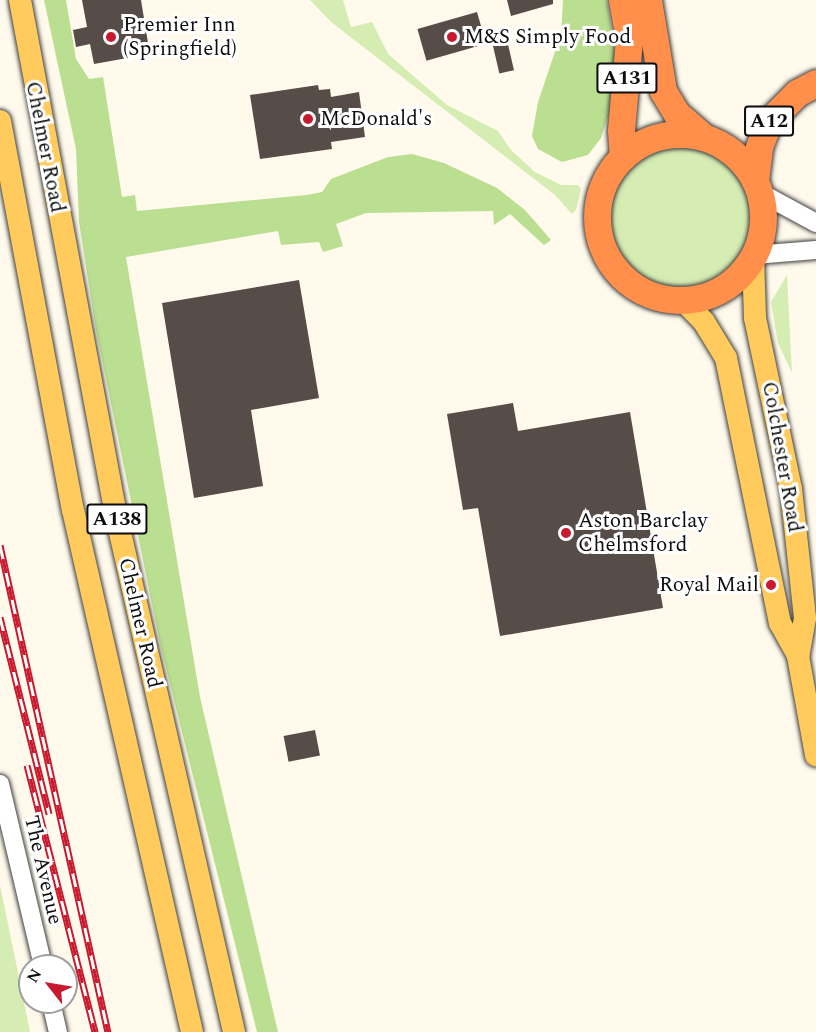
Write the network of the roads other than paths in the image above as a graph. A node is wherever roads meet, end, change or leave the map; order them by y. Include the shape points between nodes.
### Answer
1 (20, 0) edge
2 (622, 0) edge
3 (648, 0) edge
4 (816, 83) edge
5 (0, 121) edge
6 (703, 137) junction
7 (623, 157) junction
8 (757, 186) junction
9 (816, 224) edge
10 (816, 250) edge
11 (753, 256) junction
12 (683, 300) junction
13 (798, 656) junction
14 (816, 755) edge
15 (0, 784) edge
16 (40, 954) edge
17 (54, 1014) edge
18 (58, 1032) edge
19 (192, 1032) edge
20 (234, 1032) edge

1 - 20 main road, Chelmer Road / A138 via 116,515
2 - 7 highway, A131 via 629,39 621,130
3 - 6 highway, A131 via 663,91 677,114
4 - 8 highway, A12 via 789,99 769,121 759,147
5 - 19 main road, Chelmer Road / A138 via 73,510
6 - 7 highway via 668,135
6 - 8 highway via 737,156
7 - 12 highway via 606,180 598,207 606,253 635,287 658,297
8 - 9 street
8 - 11 highway via 763,219
10 - 11 street
11 - 12 highway via 725,287
11 - 13 main road, Colchester Road via 755,318 791,489 805,618
12 - 13 main road, Colchester Road via 704,321 726,358 780,623
13 - 14 main road, Colchester Road
15 - 16 street, The Avenue
17 - 18 street

